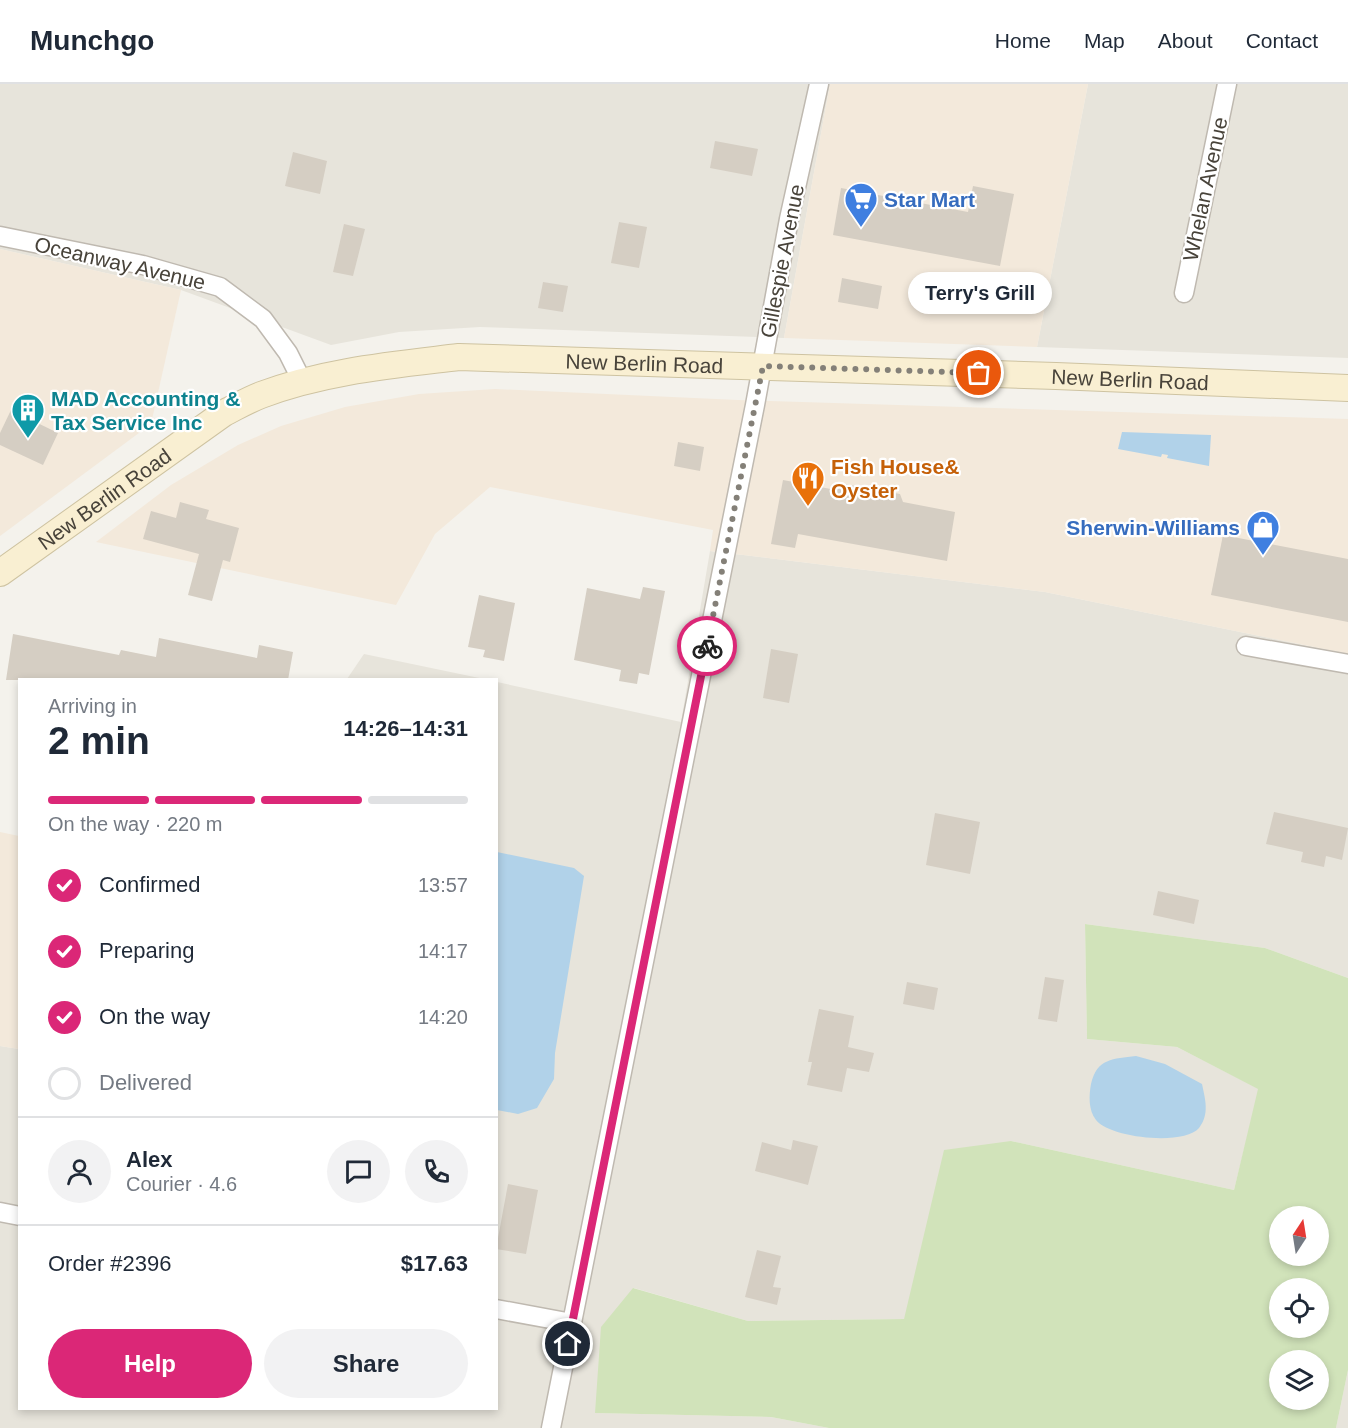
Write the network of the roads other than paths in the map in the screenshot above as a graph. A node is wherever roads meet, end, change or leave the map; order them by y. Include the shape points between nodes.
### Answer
1 (819, 84) edge
2 (1227, 84) edge
3 (0, 236) edge
4 (1184, 293) dead end
5 (763, 366) junction
6 (303, 383) junction
7 (1348, 388) edge
8 (0, 573) edge
9 (1246, 646) dead end
10 (1348, 664) edge
11 (0, 1212) edge
12 (18, 1216) edge
13 (498, 1309) edge
14 (572, 1323) junction
15 (551, 1428) edge

1 - 5 street, Gillespie Avenue
2 - 4 street, Whelan Avenue
3 - 6 street, Oceanway Avenue via 143,264 220,287 263,319 288,352
5 - 6 street, New Berlin Road via 459,357 379,366
5 - 7 street, New Berlin Road
5 - 14 street, Gillespie Avenue
6 - 8 street, New Berlin Road via 261,395 224,413
9 - 10 street
11 - 12 street
13 - 14 street
14 - 15 street, Gillespie Avenue

